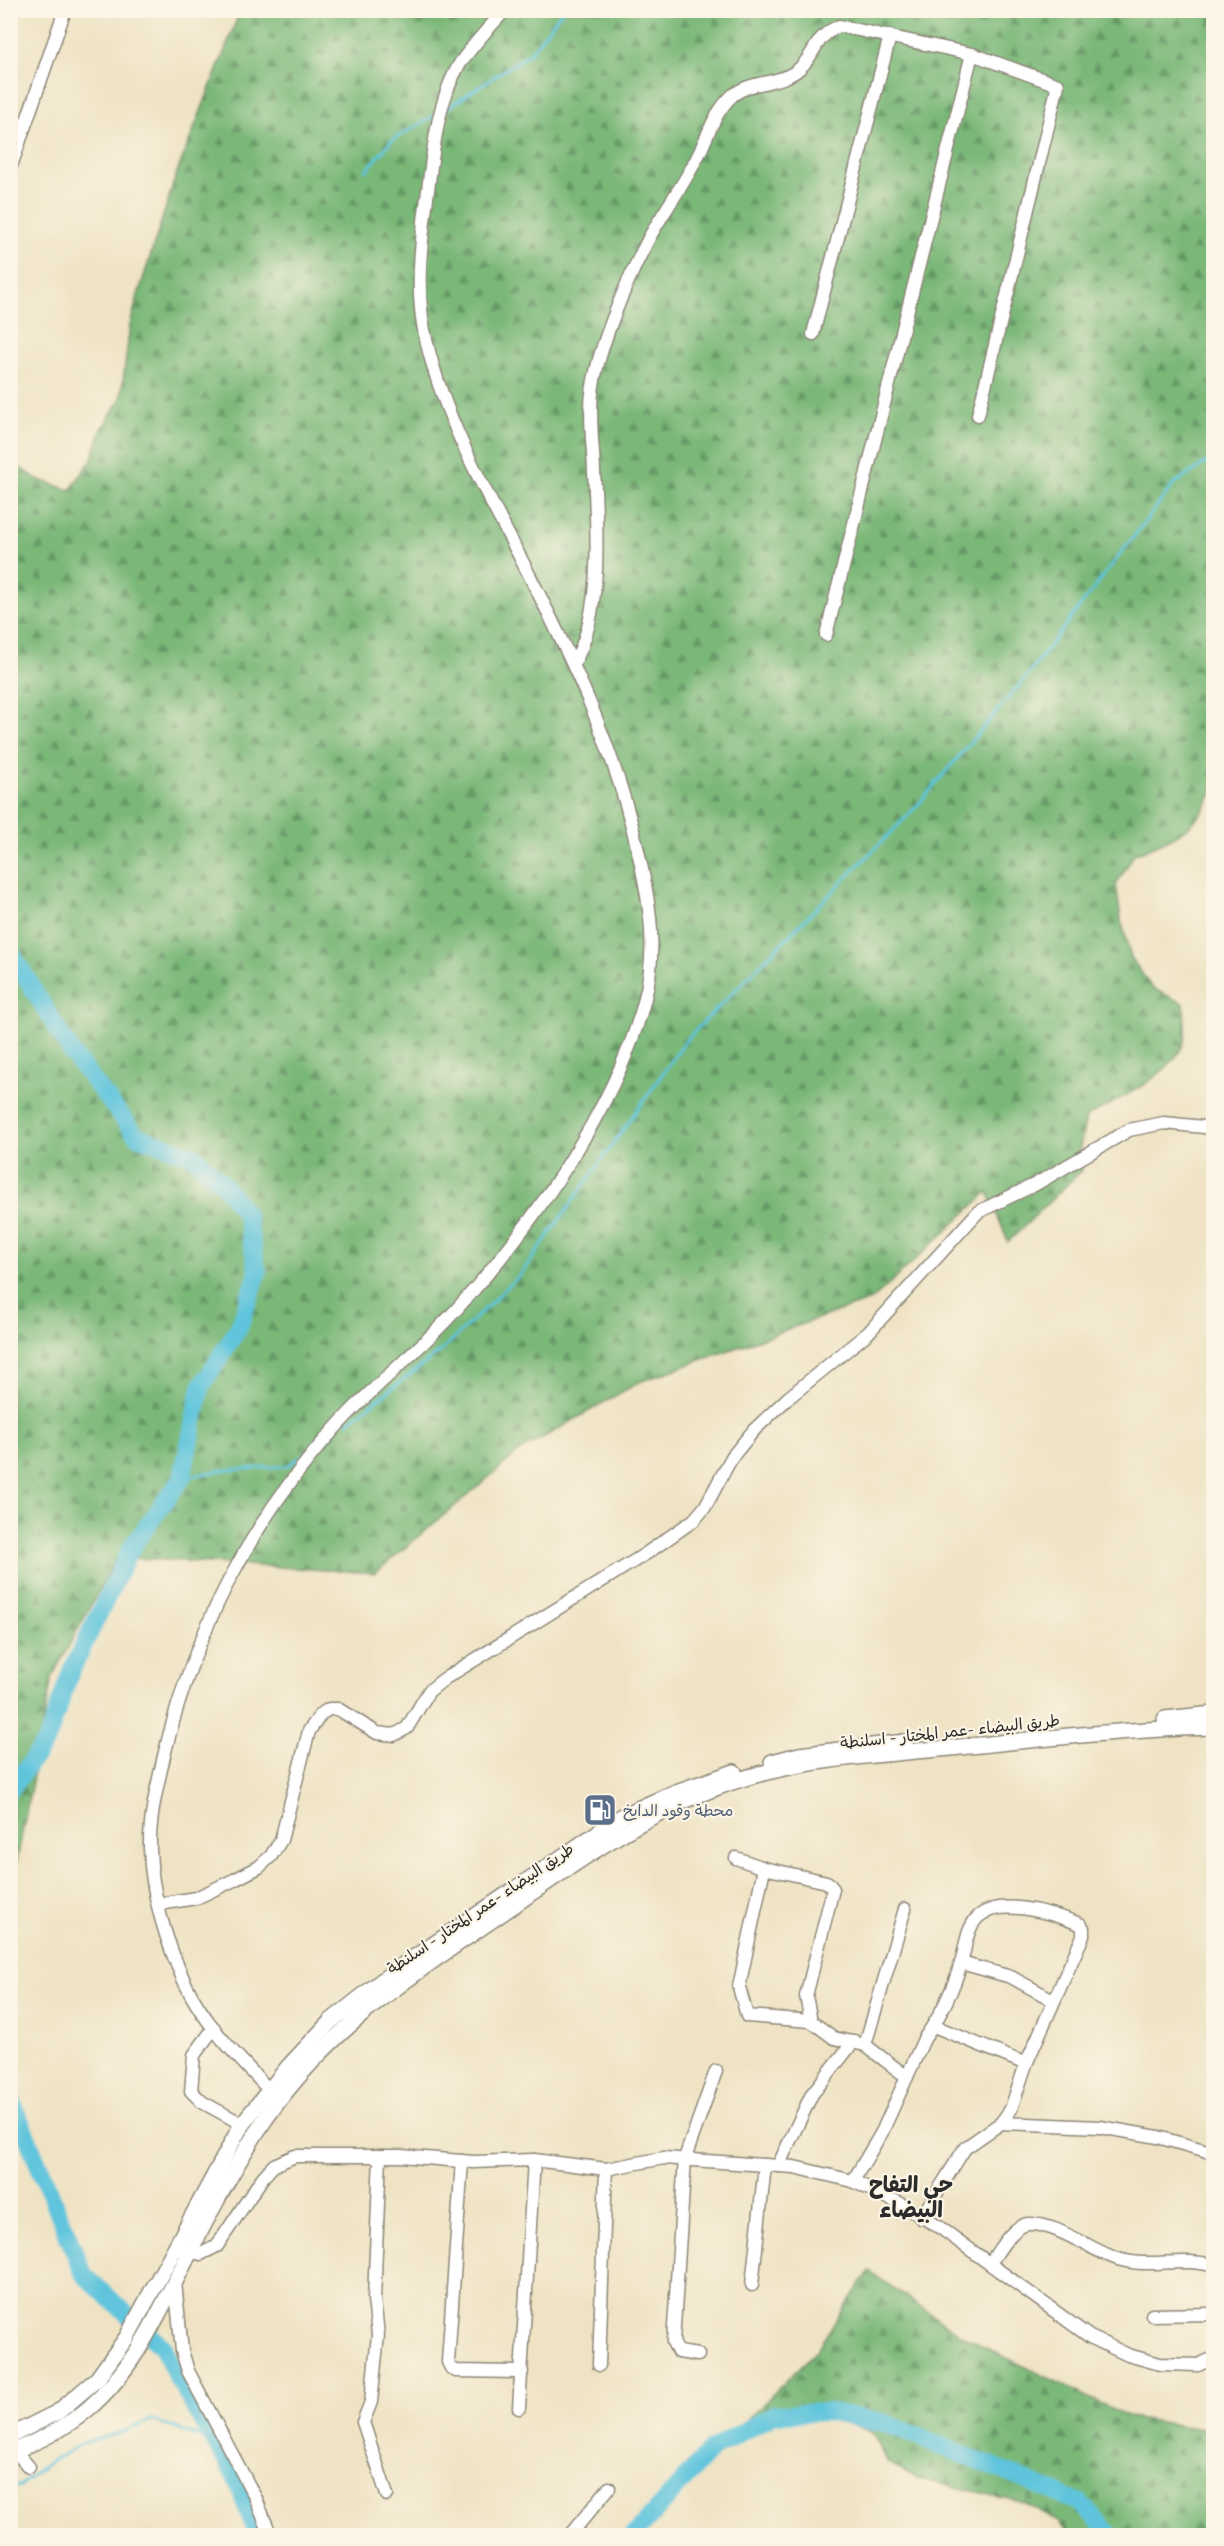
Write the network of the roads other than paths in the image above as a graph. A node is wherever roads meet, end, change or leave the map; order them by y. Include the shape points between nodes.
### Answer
1 (65, 10) edge
2 (505, 10) edge
3 (890, 36) junction
4 (972, 54) junction
5 (15, 141) edge
6 (10, 169) edge
7 (813, 334) dead end
8 (978, 415) dead end
9 (826, 635) dead end
10 (574, 663) junction
11 (1214, 1128) edge
12 (1214, 1714) edge
13 (1214, 1727) edge
14 (736, 1858) dead end
15 (764, 1868) junction
16 (159, 1904) junction
17 (905, 1909) dead end
18 (961, 1962) junction
19 (1053, 2000) junction
20 (811, 2020) junction
21 (934, 2026) junction
22 (214, 2028) junction
23 (859, 2043) junction
24 (1026, 2064) junction
25 (716, 2071) dead end
26 (907, 2077) junction
27 (274, 2095) junction
28 (1001, 2123) junction
29 (242, 2124) junction
30 (1214, 2153) edge
31 (380, 2156) junction
32 (685, 2158) junction
33 (534, 2160) junction
34 (462, 2162) junction
35 (772, 2165) junction
36 (606, 2169) junction
37 (853, 2181) junction
38 (921, 2218) junction
39 (182, 2250) junction
40 (990, 2263) junction
41 (1214, 2266) edge
42 (175, 2282) junction
43 (752, 2285) dead end
44 (1214, 2314) edge
45 (1152, 2315) dead end
46 (698, 2355) dead end
47 (1214, 2358) edge
48 (599, 2366) dead end
49 (522, 2372) junction
50 (519, 2408) dead end
51 (12, 2446) edge
52 (29, 2467) dead end
53 (609, 2488) dead end
54 (387, 2494) dead end
55 (271, 2535) edge
56 (569, 2535) edge

1 - 5 street
2 - 10 street via 460,63 447,94 433,154 420,250 423,327 450,416 489,502
3 - 4 street
3 - 7 street
3 - 10 street via 839,26 821,35 800,68 735,94 712,123 697,158 648,242 605,340 592,393 594,586 584,645
4 - 8 street via 1058,86
4 - 9 street
5 - 6 street
10 - 16 street via 617,770 650,905 654,954 632,1040 576,1149 530,1223 453,1314 338,1424 294,1477 245,1552 208,1619 168,1739 150,1829 150,1857
11 - 16 street via 1164,1123 1129,1130 1036,1184 978,1212 868,1334 754,1430 732,1457 694,1520 444,1679 429,1691 407,1728 394,1735 377,1732 338,1709 321,1713 309,1731 281,1840 271,1857 259,1867 196,1898
12 - 27 main road, طريق البيضاء -عمر المختار - اسلنطة via 878,1744 811,1754 716,1776 676,1792 624,1815 393,1972 331,2021
13 - 27 main road, طريق البيضاء -عمر المختار - اسلنطة via 1162,1728 883,1754 810,1764 724,1785 632,1827 407,1979 350,2022
14 - 15 street
15 - 20 street via 826,1882 833,1889 807,1996
15 - 20 street via 740,1987 747,2016
16 - 22 street via 164,1929 186,1986
17 - 23 street
18 - 19 street via 1011,1977
18 - 19 street via 971,1925 990,1911 1012,1906 1080,1924 1083,1936
18 - 21 street
19 - 24 street
20 - 23 street via 834,2038
21 - 24 street
21 - 26 street
22 - 27 street
22 - 29 street via 194,2055 191,2091 202,2102
23 - 26 street
23 - 35 street via 812,2094
24 - 28 street via 1011,2109
25 - 32 street
26 - 37 street via 882,2132
27 - 29 main road, طريق البيضاء -عمر المختار - اسلنطة
27 - 39 main road, طريق البيضاء -عمر المختار - اسلنطة via 240,2159
28 - 30 street via 1100,2127 1158,2137
28 - 38 street via 965,2148
29 - 39 main road, طريق البيضاء -عمر المختار - اسلنطة
31 - 34 street
31 - 39 street via 284,2158 263,2177 217,2246 201,2254
31 - 54 street via 374,2299 378,2335 371,2402 363,2422
32 - 35 street
32 - 36 street
32 - 46 street via 673,2342 678,2352
33 - 34 street
33 - 36 street
33 - 49 street
34 - 49 street via 448,2362 456,2371
35 - 37 street
35 - 43 street
36 - 48 street
37 - 38 street
38 - 40 street
39 - 42 main road, طريق البيضاء -عمر المختار - اسلنطة
39 - 51 main road, طريق البيضاء -عمر المختار - اسلنطة via 97,2379
40 - 41 street via 1016,2229 1027,2224 1146,2266 1198,2261
40 - 47 street via 1049,2310 1090,2337 1128,2355 1160,2364 1198,2365
42 - 51 main road, طريق البيضاء -عمر المختار - اسلنطة via 140,2348 106,2392 87,2411 50,2434
42 - 55 street via 182,2351 188,2371
44 - 45 street
49 - 50 street
51 - 52 street
53 - 56 street

